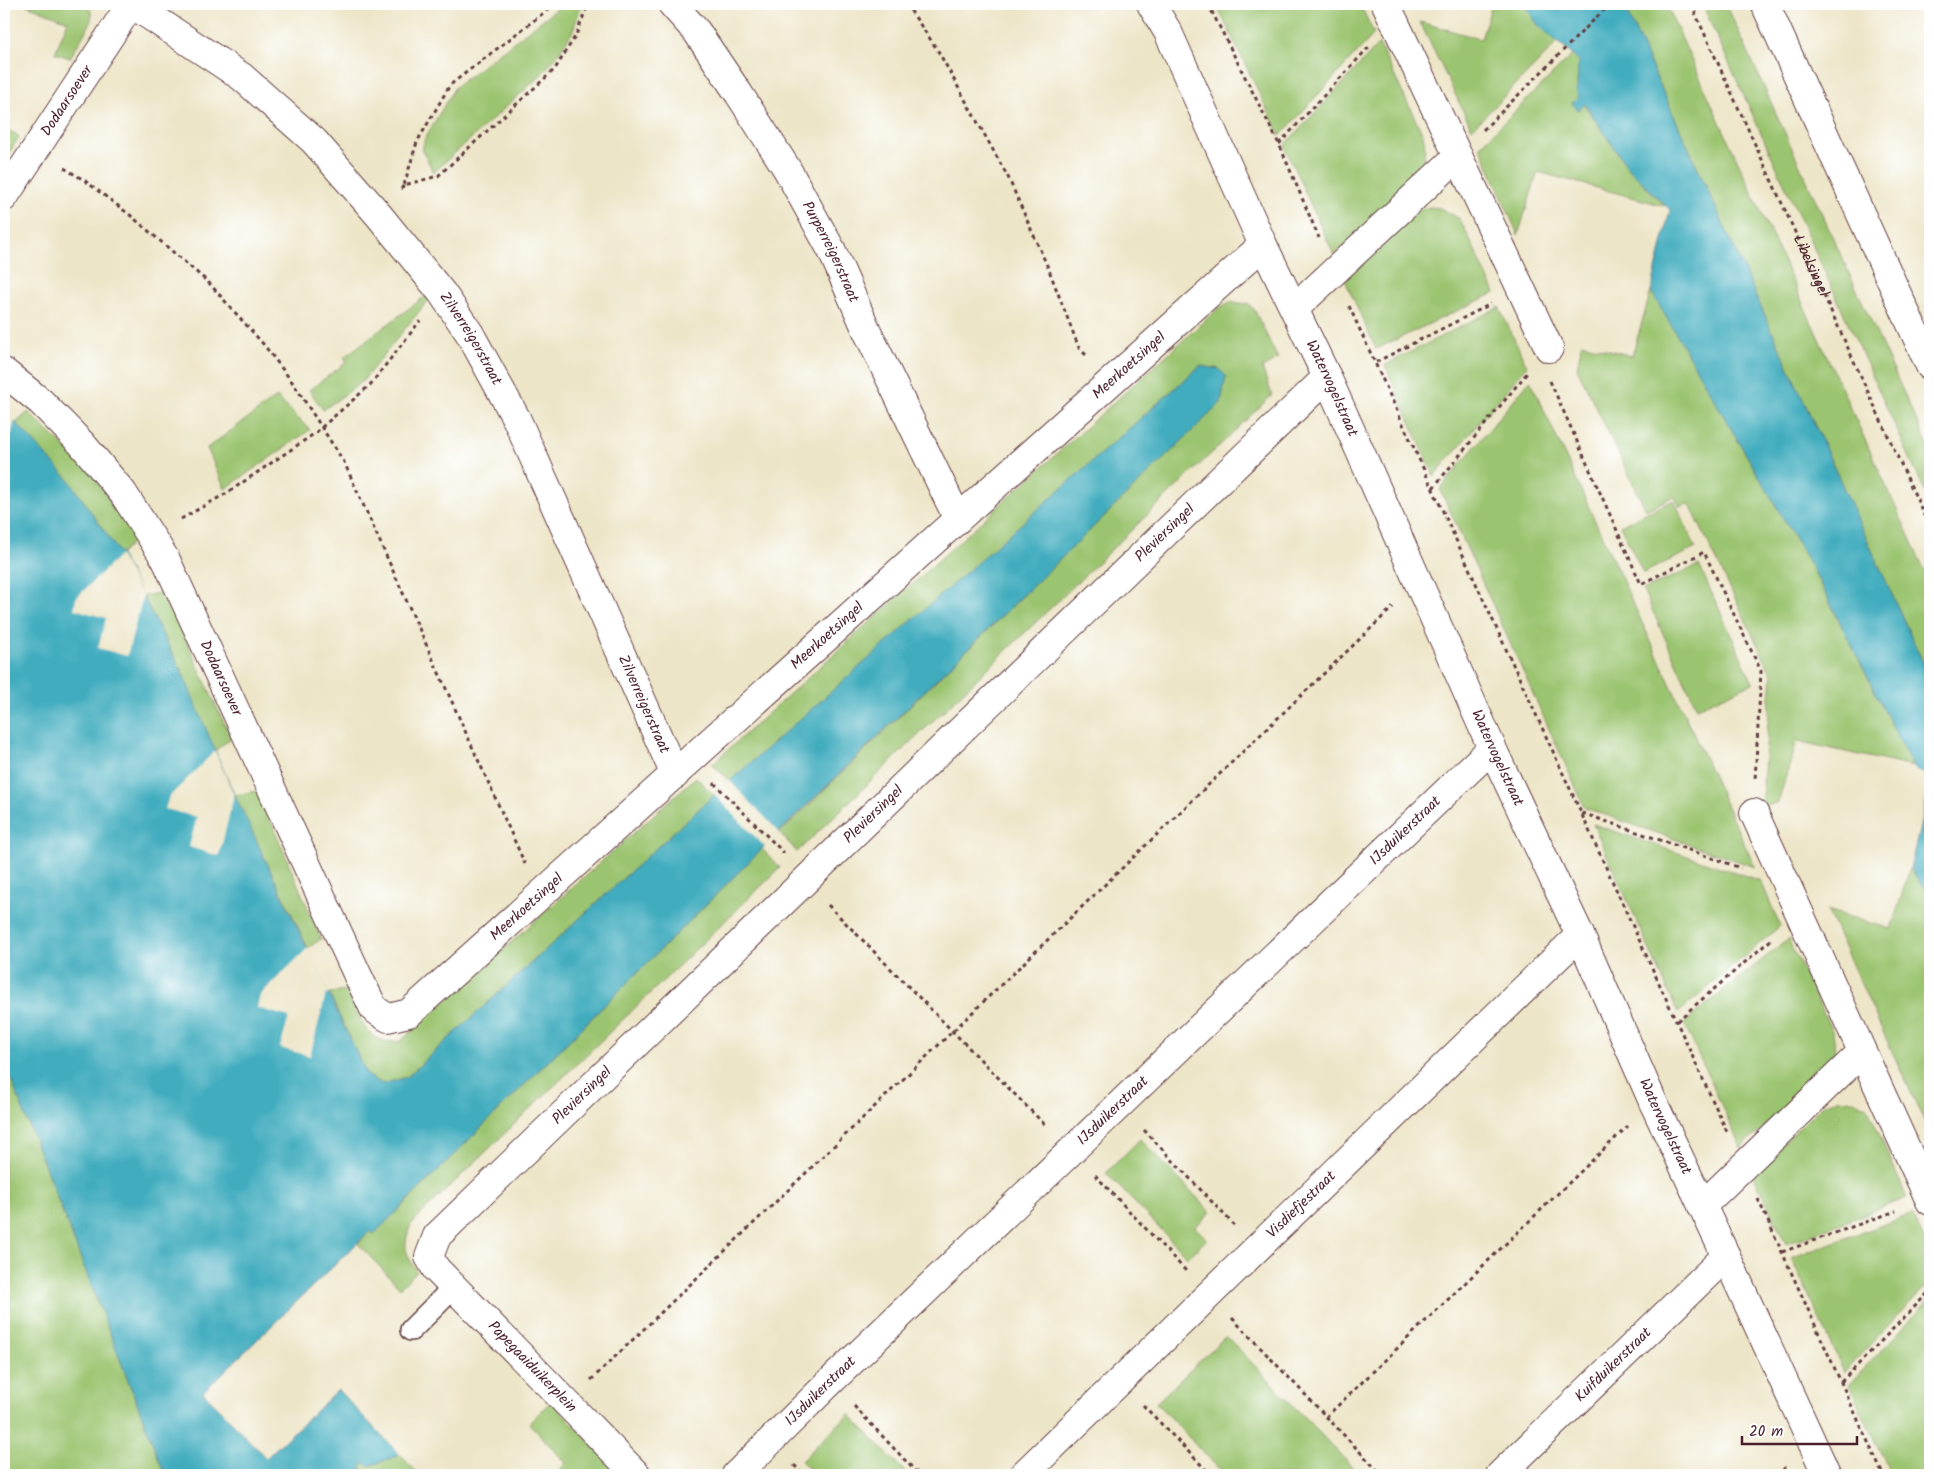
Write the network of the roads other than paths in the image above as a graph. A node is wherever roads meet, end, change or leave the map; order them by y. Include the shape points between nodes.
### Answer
1 (131, 4) edge
2 (672, 4) edge
3 (1151, 4) edge
4 (1765, 4) edge
5 (1390, 12) edge
6 (1458, 156) junction
7 (4, 197) edge
8 (1263, 244) junction
9 (1295, 308) junction
10 (1548, 348) road end
11 (1930, 366) edge
12 (4, 372) edge
13 (1327, 377) junction
14 (958, 519) junction
15 (1492, 748) junction
16 (675, 775) junction
17 (1754, 813) road end
18 (1580, 935) junction
19 (388, 1018) joint
20 (1862, 1052) junction
21 (1930, 1200) edge
22 (1702, 1206) junction
23 (1726, 1256) junction
24 (429, 1257) joint
25 (454, 1287) junction
26 (411, 1330) dead end
27 (638, 1475) edge
28 (736, 1475) edge
29 (1023, 1475) edge
30 (1500, 1475) edge
31 (1826, 1475) edge

1 - 7 street, Dodaarsoever
1 - 16 street, Zilverreigerstraat via 242,78 314,141 442,293 470,334 517,420
2 - 14 street, Purperreigerstraat via 697,32 787,168 832,250
3 - 8 street, Watervogelstraat via 1168,32
4 - 11 street
5 - 6 street
6 - 9 street
6 - 10 street
8 - 9 street, Watervogelstraat
8 - 14 street, Meerkoetsingel
9 - 13 street, Watervogelstraat
12 - 19 street, Dodaarsoever via 41,402 82,444 123,493 166,560 358,976 374,1009
13 - 15 street, Watervogelstraat
13 - 24 street, Pleviersingel via 437,1236
14 - 16 street, Meerkoetsingel
15 - 18 street, Watervogelstraat
15 - 28 street, IJsduikerstraat
16 - 19 street, Meerkoetsingel via 408,1013
17 - 20 street
18 - 22 street, Watervogelstraat
18 - 29 street, Visdiefjestraat
20 - 21 street
20 - 22 street
22 - 23 street, Watervogelstraat
23 - 30 street, Kuifduikerstraat
23 - 31 street, Watervogelstraat
24 - 25 street, Papegaaiduikerplein
25 - 26 lane
25 - 27 street, Papegaaiduikerplein

